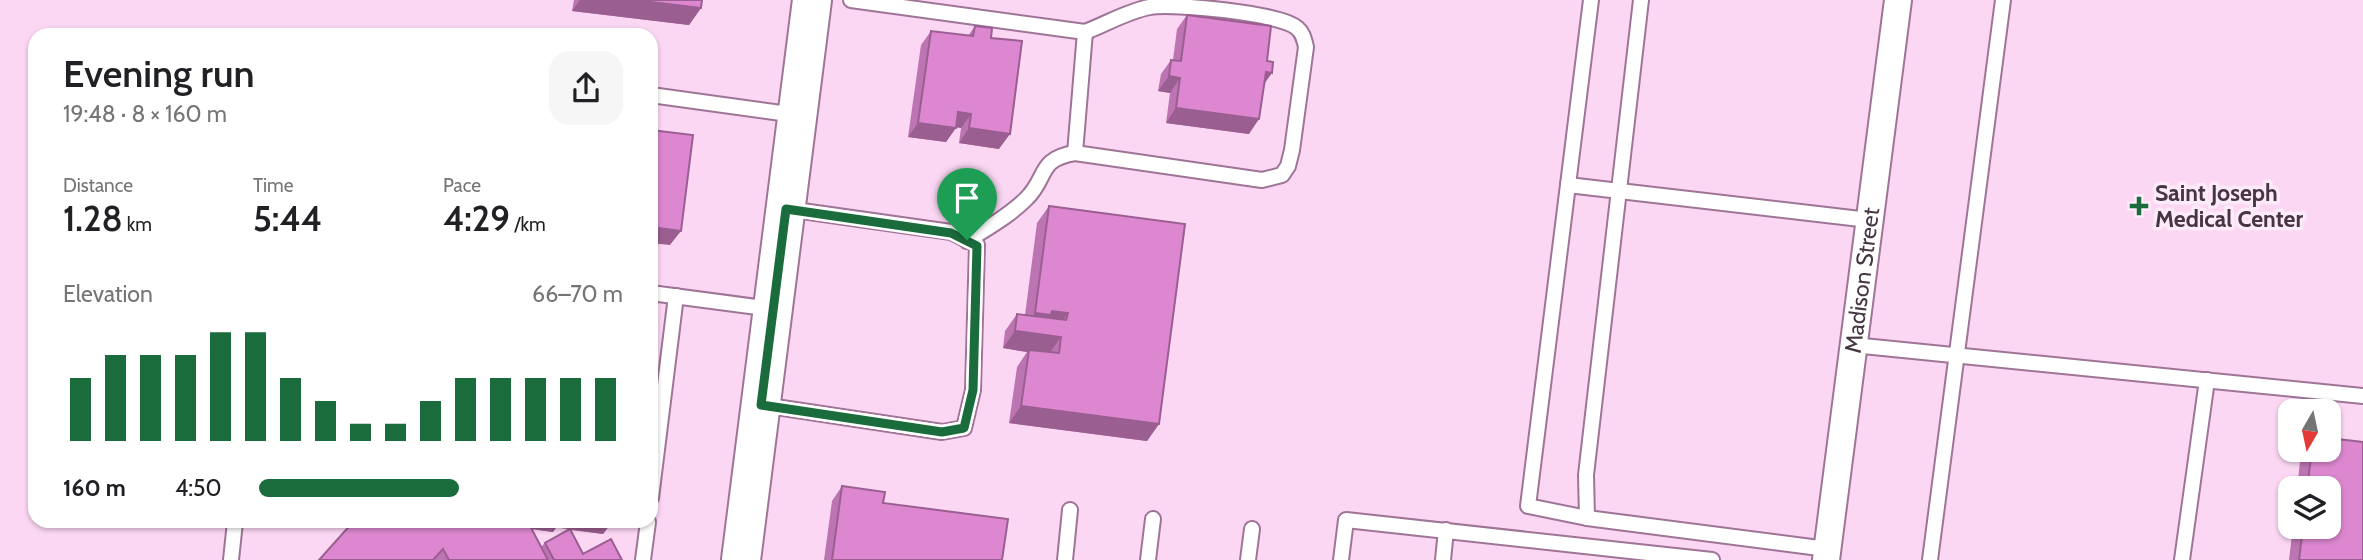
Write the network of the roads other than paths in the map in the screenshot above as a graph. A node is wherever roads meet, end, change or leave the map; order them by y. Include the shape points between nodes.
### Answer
1 (813, 0) edge
2 (850, 0) edge
3 (1591, 0) edge
4 (1641, 0) edge
5 (1898, 0) edge
6 (2003, 0) edge
7 (1085, 32) junction
8 (658, 95) edge
9 (798, 115) junction
10 (1075, 153) junction
11 (1568, 185) junction
12 (1618, 192) junction
13 (786, 209) junction
14 (1869, 220) junction
15 (967, 240) junction
16 (658, 294) edge
17 (676, 296) junction
18 (773, 309) junction
19 (1853, 345) junction
20 (1958, 355) junction
21 (2207, 380) junction
22 (2363, 396) edge
23 (761, 405) junction
24 (658, 441) edge
25 (1069, 510) dead end
26 (1587, 518) junction
27 (1153, 519) dead end
28 (234, 528) edge
29 (647, 528) edge
30 (1252, 529) dead end
31 (1446, 530) junction
32 (1826, 554) edge
33 (230, 560) edge
34 (643, 560) edge
35 (741, 560) edge
36 (1065, 560) edge
37 (1148, 560) edge
38 (1248, 560) edge
39 (1341, 560) edge
40 (1443, 560) edge
41 (1712, 560) edge
42 (1930, 560) edge
43 (2182, 560) edge

1 - 9 street
2 - 7 lane
3 - 11 lane
4 - 12 lane
5 - 14 street, Madison Street
6 - 20 lane
7 - 10 lane
7 - 10 lane via 1146,8 1182,5 1296,26 1306,47 1292,150 1282,175 1262,180
8 - 9 lane
9 - 13 street
10 - 15 lane via 1052,160 1028,198
11 - 12 lane
11 - 26 lane via 1528,506
12 - 14 lane
12 - 26 lane via 1586,475
13 - 15 lane via 951,233
13 - 18 street
14 - 19 street, Madison Street
15 - 23 lane via 977,246 977,287 973,390 964,428 942,432
16 - 17 lane
17 - 18 lane
17 - 24 lane
18 - 23 street
19 - 20 lane
19 - 32 street, Madison Street
20 - 21 lane
20 - 42 lane
21 - 22 lane
21 - 43 lane
23 - 35 street
25 - 36 lane
26 - 32 lane
27 - 37 lane
28 - 33 lane
29 - 34 lane
30 - 38 lane
31 - 39 lane via 1346,520
31 - 40 lane
31 - 41 lane

